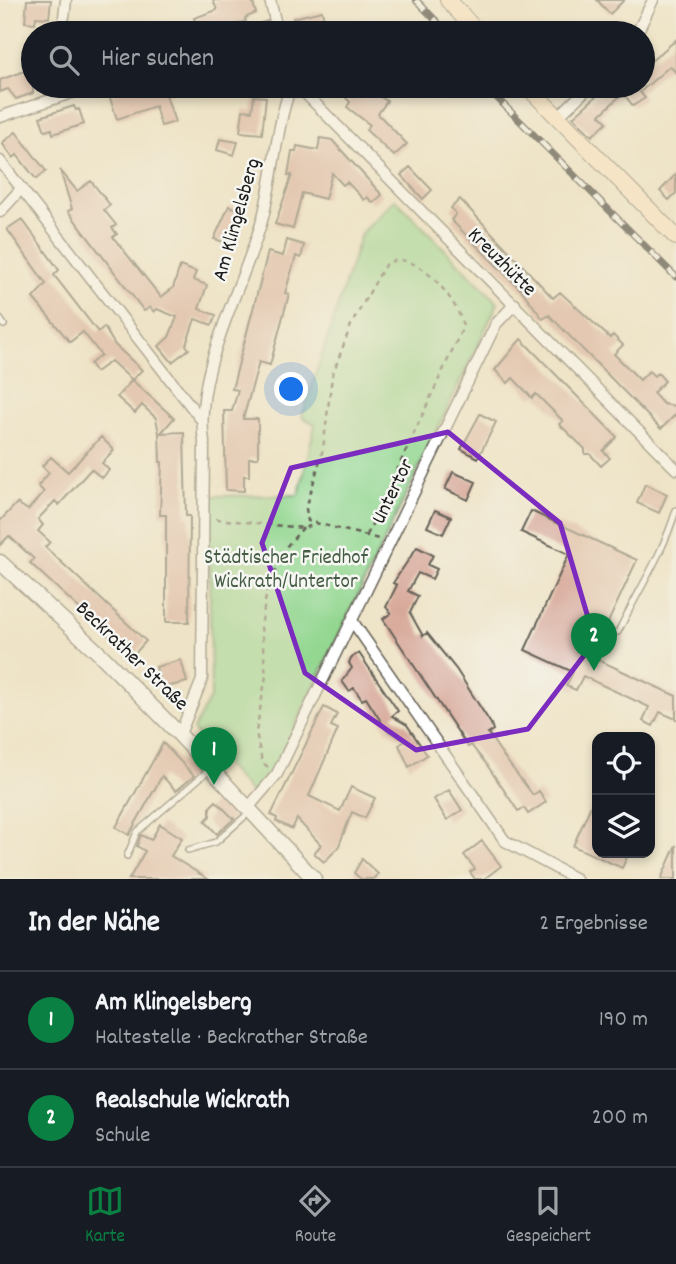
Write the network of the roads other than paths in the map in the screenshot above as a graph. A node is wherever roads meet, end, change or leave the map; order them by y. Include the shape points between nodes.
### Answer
1 (66, 0) edge
2 (270, 0) edge
3 (448, 0) edge
4 (653, 0) edge
5 (64, 17) dead end
6 (275, 21) edge
7 (467, 21) edge
8 (643, 21) edge
9 (56, 98) edge
10 (289, 98) edge
11 (310, 98) edge
12 (539, 98) edge
13 (578, 98) edge
14 (0, 117) edge
15 (558, 117) junction
16 (0, 161) edge
17 (22, 188) junction
18 (0, 212) edge
19 (676, 237) edge
20 (515, 304) junction
21 (200, 418) junction
22 (676, 469) edge
23 (676, 510) edge
24 (0, 562) edge
25 (353, 622) junction
26 (618, 632) dead end
27 (180, 734) junction
28 (211, 768) junction
29 (249, 810) junction
30 (188, 850) dead end
31 (127, 856) dead end
32 (314, 879) edge
33 (576, 879) edge

1 - 5 street
2 - 6 street
3 - 7 main road
4 - 8 street
9 - 14 street
10 - 21 street, Am Klingelsberg via 269,195 208,378
11 - 20 street, Kreuzhütte
12 - 15 main road
13 - 15 street
15 - 19 main road
16 - 17 street
17 - 18 street
17 - 21 street
20 - 22 street, Kreuzhütte
20 - 25 street, Untertor via 496,324
21 - 27 street, Am Klingelsberg via 204,442 202,680
23 - 26 lane via 659,556
24 - 27 street, Beckrather Straße
25 - 29 street, Untertor via 277,774
25 - 33 street via 505,841
27 - 28 street, Beckrather Straße
28 - 29 street, Beckrather Straße
28 - 31 lane via 137,832
29 - 30 lane via 216,842
29 - 32 street, Beckrather Straße

